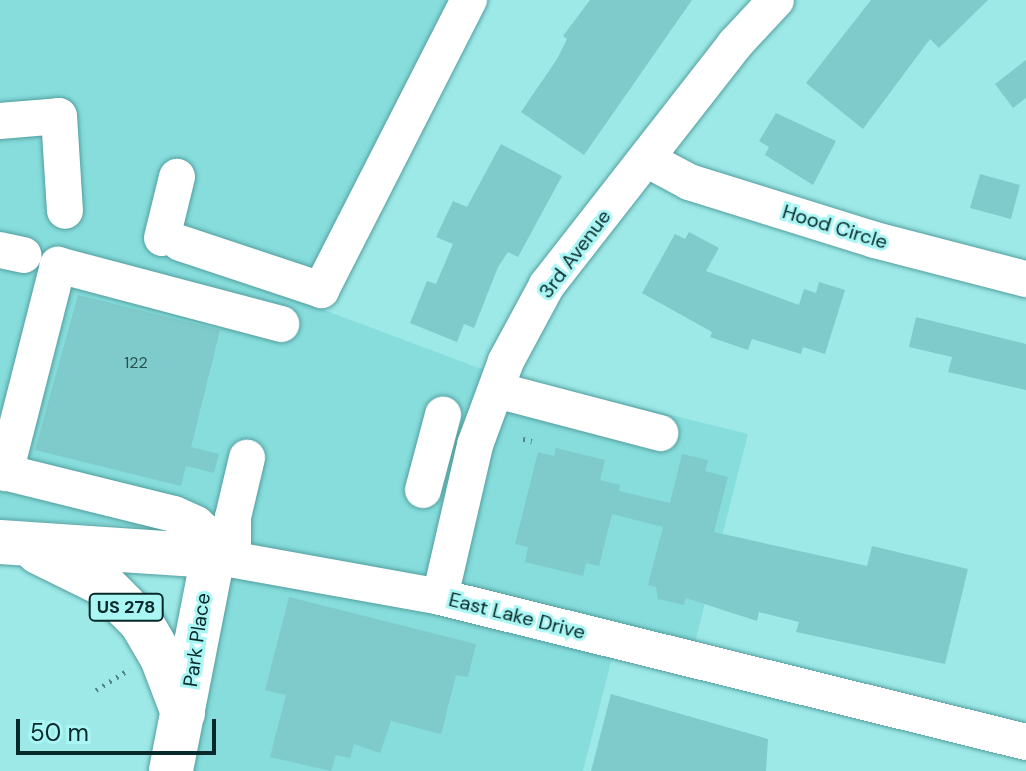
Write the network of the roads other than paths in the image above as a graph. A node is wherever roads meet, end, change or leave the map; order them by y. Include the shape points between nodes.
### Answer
1 (469, 0) edge
2 (776, 0) edge
3 (0, 121) edge
4 (648, 160) junction
5 (177, 177) dead end
6 (65, 211) dead end
7 (1026, 279) edge
8 (281, 324) dead end
9 (496, 390) junction
10 (443, 415) dead end
11 (660, 433) dead end
12 (247, 458) dead end
13 (3, 472) edge
14 (423, 490) dead end
15 (9, 542) edge
16 (223, 556) junction
17 (440, 597) junction
18 (185, 719) junction
19 (1026, 742) edge
20 (171, 771) edge

1 - 5 street via 321,290 171,241
2 - 4 street, 3rd Avenue via 735,44
3 - 6 street via 59,116
4 - 7 street, Hood Circle via 689,182 746,200
4 - 9 street, 3rd Avenue via 547,285
8 - 13 street via 58,265
9 - 11 street
9 - 17 street, 3rd Avenue via 475,445
10 - 14 street
12 - 16 street
13 - 16 street via 174,514 196,524
15 - 16 main road, East Lake Drive / US 278
15 - 18 main road, US 278 via 103,584 141,622 162,658
16 - 17 street, East Lake Drive
16 - 18 main road, Park Place via 203,589
17 - 19 street, East Lake Drive
18 - 20 main road, Park Place

